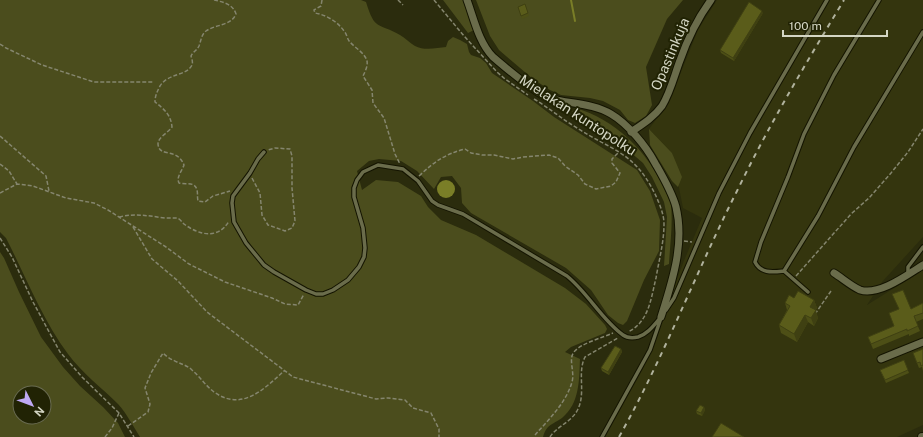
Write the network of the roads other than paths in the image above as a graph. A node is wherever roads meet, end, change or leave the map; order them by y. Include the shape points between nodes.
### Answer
1 (467, 0) edge
2 (711, 0) edge
3 (827, 0) edge
4 (879, 0) edge
5 (923, 32) edge
6 (632, 132) junction
7 (264, 152) road end
8 (923, 247) edge
9 (923, 265) edge
10 (784, 271) junction
11 (834, 273) dead end
12 (908, 275) junction
13 (808, 292) dead end
14 (661, 317) junction
15 (923, 342) edge
16 (881, 359) dead end
17 (602, 437) edge

1 - 6 street via 483,44 493,57 548,98 595,107 610,113
2 - 6 street, Opastinkuja via 696,23 667,98 655,114
3 - 14 lane via 750,133 719,193 674,298
4 - 10 lane via 834,75 804,134 755,262 764,271
5 - 10 lane
6 - 14 street via 648,149 676,206 679,240 675,272
7 - 14 lane via 233,196 234,222 246,244 264,265 306,290 323,294 333,290 348,280 360,267 365,248 354,188 363,172 378,165 403,169 438,205 463,214 567,276 585,292 623,335 638,337 647,332
8 - 12 lane via 908,267
9 - 12 street
10 - 13 lane
11 - 12 street via 860,289 870,291 879,290
14 - 17 lane via 650,350
15 - 16 street

